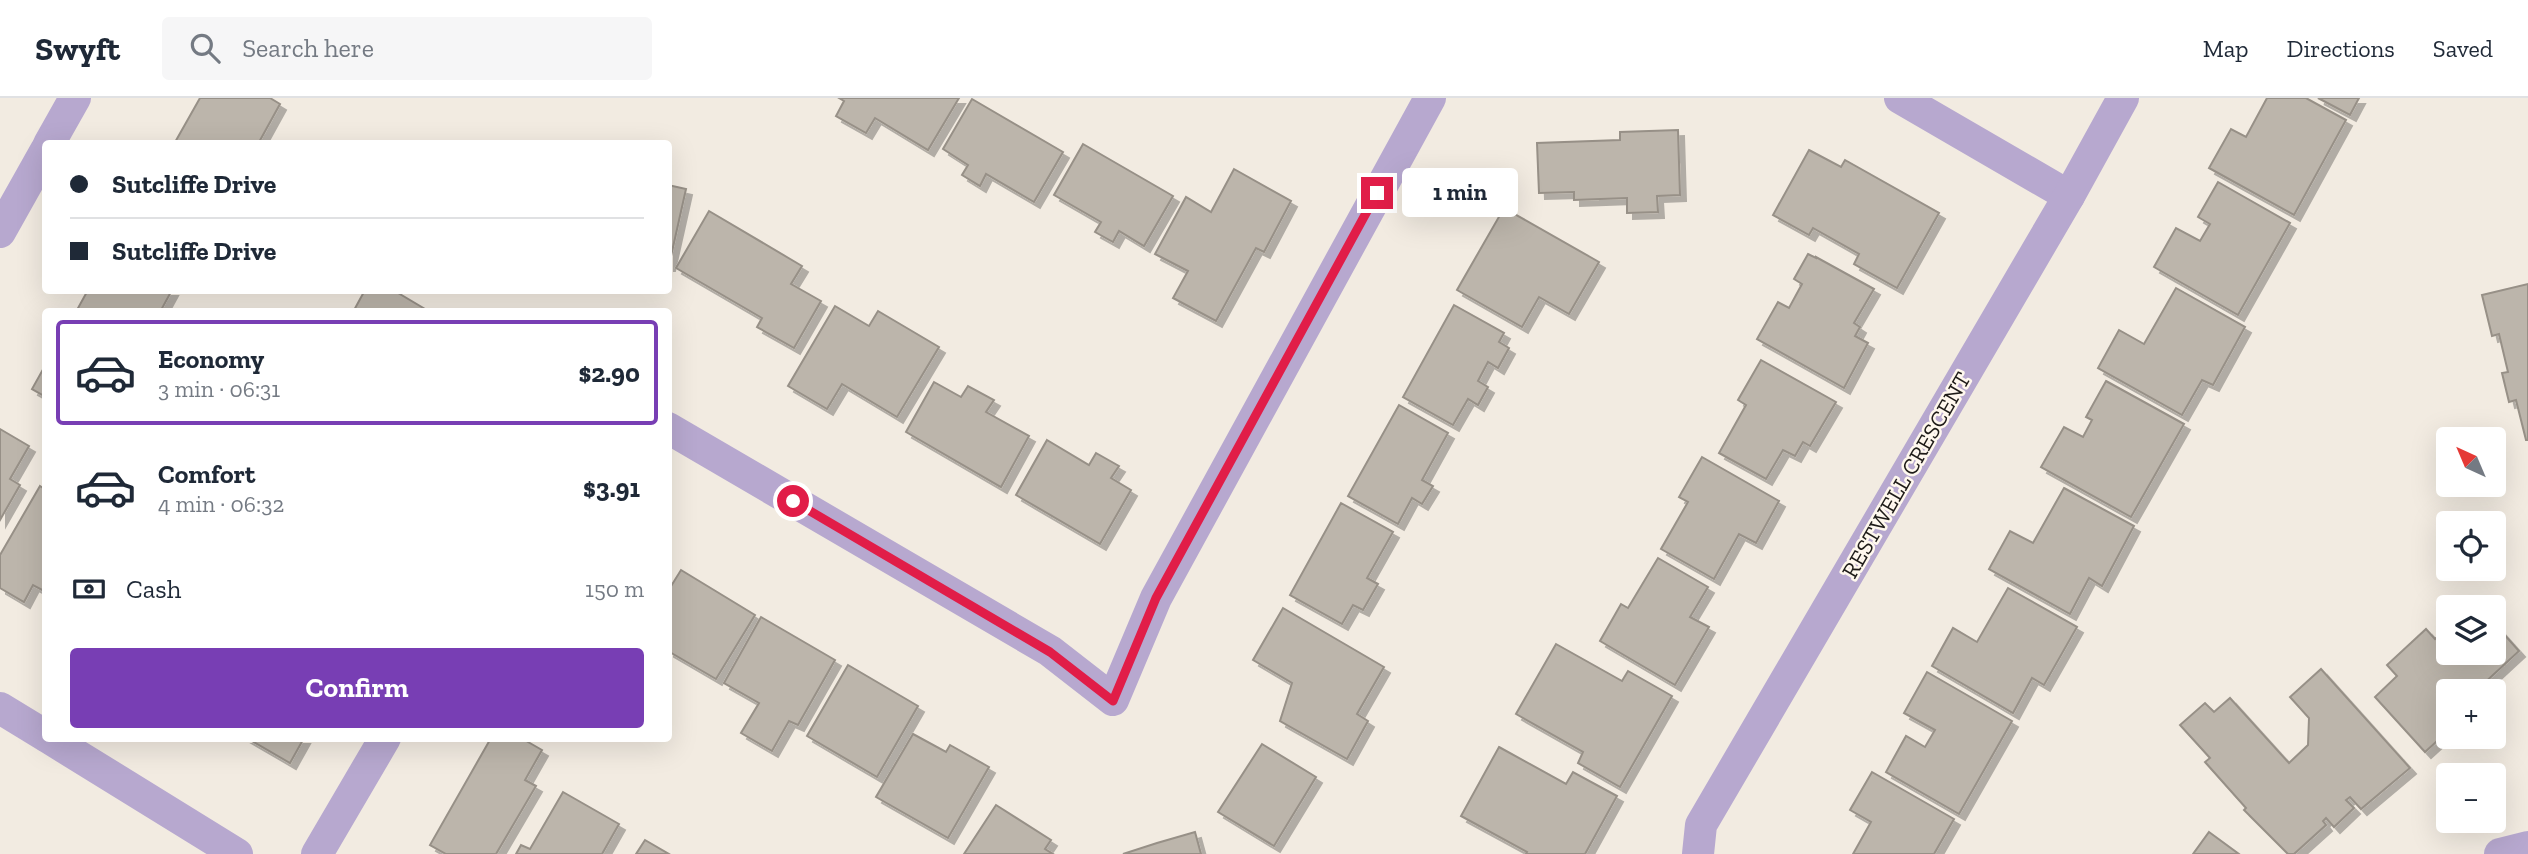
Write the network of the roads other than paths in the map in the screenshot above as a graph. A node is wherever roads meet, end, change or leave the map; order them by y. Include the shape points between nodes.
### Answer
1 (75, 98) edge
2 (1430, 98) edge
3 (1900, 98) edge
4 (2123, 98) edge
5 (51, 140) edge
6 (42, 157) edge
7 (2069, 196) junction
8 (0, 232) edge
9 (672, 430) edge
10 (0, 708) edge
11 (42, 734) edge
12 (55, 742) edge
13 (383, 742) edge
14 (2528, 847) edge
15 (237, 854) edge
16 (317, 854) edge
17 (1698, 854) edge
18 (2500, 854) edge

1 - 5 street
2 - 9 street via 1156,598 1113,701 1050,652
3 - 7 street
4 - 7 street, RESTWELL CRESCENT
6 - 8 street
7 - 17 street, RESTWELL CRESCENT via 1701,825
10 - 11 street
12 - 15 street
13 - 16 street
14 - 18 street

